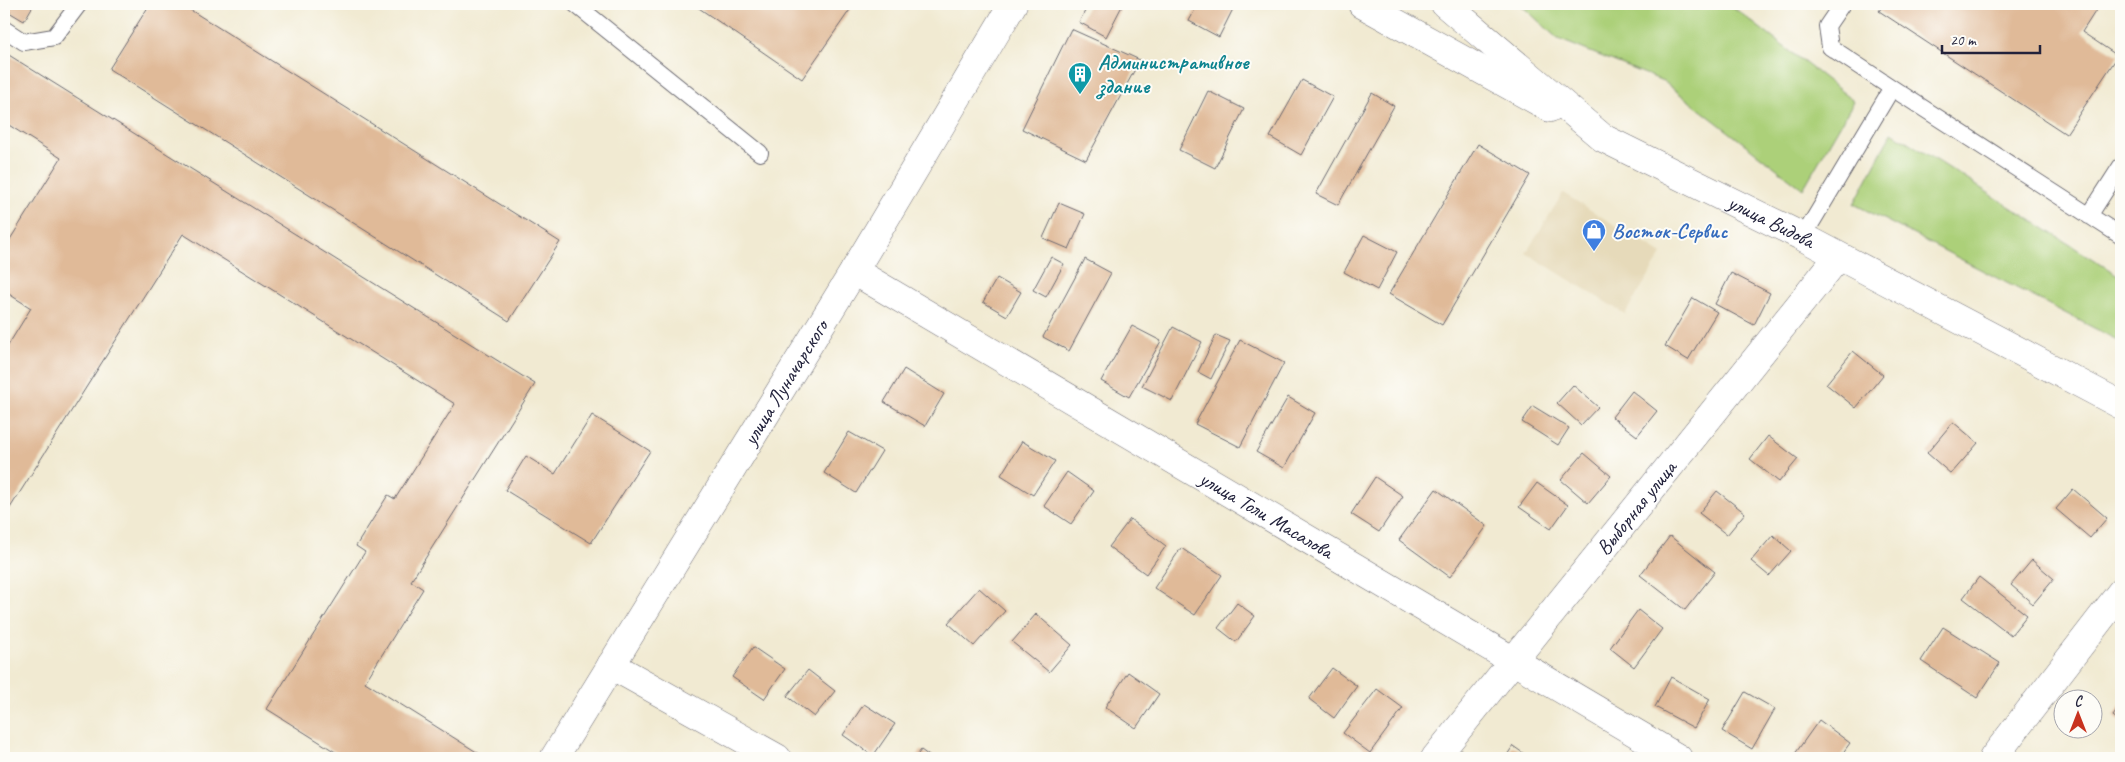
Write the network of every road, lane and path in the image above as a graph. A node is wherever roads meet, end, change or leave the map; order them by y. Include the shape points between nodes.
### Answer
1 (79, 4) edge
2 (575, 4) edge
3 (1013, 4) edge
4 (1362, 4) edge
5 (1445, 4) edge
6 (1842, 4) edge
7 (4, 29) edge
8 (1892, 88) junction
9 (1603, 138) junction
10 (760, 152) dead end
11 (2121, 166) edge
12 (2089, 216) junction
13 (2121, 236) edge
14 (1803, 237) junction
15 (1838, 257) junction
16 (854, 271) junction
17 (2121, 405) edge
18 (2121, 592) edge
19 (1514, 662) junction
20 (611, 665) junction
21 (554, 758) edge
22 (776, 758) edge
23 (1436, 758) edge
24 (1678, 758) edge
25 (1993, 758) edge

1 - 7 lane via 54,37 24,42
2 - 10 lane
3 - 16 street, улица Луначарского
4 - 9 street
5 - 9 street, улица Видова
6 - 8 lane via 1827,26 1830,47
8 - 12 lane
8 - 14 lane
9 - 14 street, улица Видова
11 - 12 lane
12 - 13 lane
14 - 15 street, улица Видова
15 - 17 street, улица Видова
15 - 19 street, Выборная улица
16 - 19 street, улица Толи Масалова
16 - 20 street, улица Луначарского
18 - 25 street
19 - 23 street, Выборная улица
19 - 24 street, улица Толи Масалова
20 - 21 street, улица Луначарского
20 - 22 street

